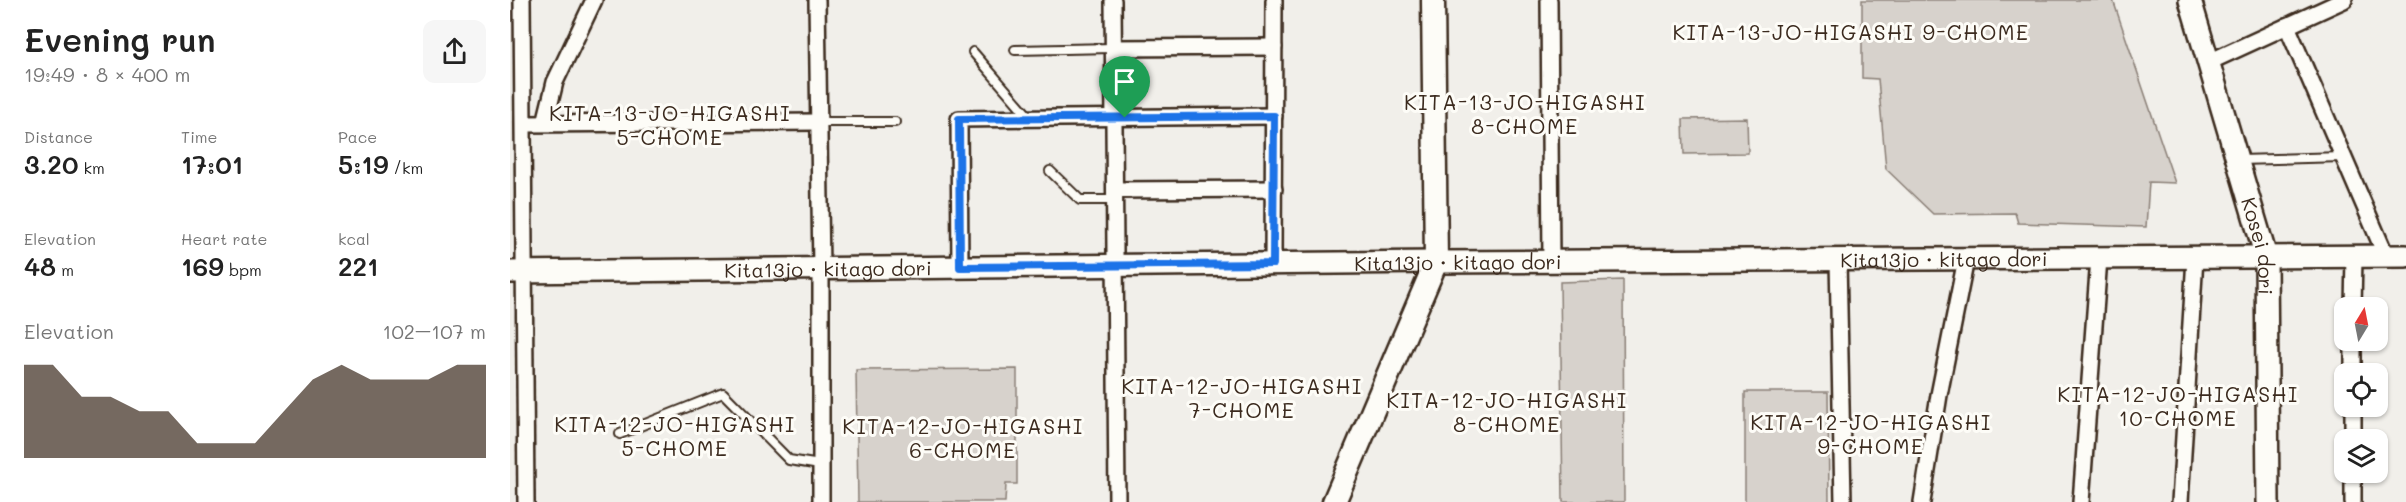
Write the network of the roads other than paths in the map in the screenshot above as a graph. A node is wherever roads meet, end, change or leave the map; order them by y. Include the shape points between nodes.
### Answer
1 (522, 0) edge
2 (594, 0) edge
3 (818, 0) edge
4 (1113, 0) edge
5 (1274, 0) edge
6 (1433, 0) edge
7 (1549, 0) edge
8 (2190, 0) edge
9 (2344, 0) edge
10 (2287, 26) junction
11 (1274, 47) junction
12 (1113, 48) junction
13 (1015, 50) dead end
14 (973, 52) dead end
15 (2209, 62) junction
16 (1274, 116) junction
17 (1114, 118) junction
18 (1031, 119) junction
19 (819, 122) junction
20 (895, 122) dead end
21 (545, 123) junction
22 (524, 124) junction
23 (2343, 157) junction
24 (2238, 160) junction
25 (1050, 171) dead end
26 (1274, 189) junction
27 (1115, 195) junction
28 (2354, 256) junction
29 (2396, 256) edge
30 (2266, 257) junction
31 (2099, 258) junction
32 (2196, 258) junction
33 (1966, 259) junction
34 (1838, 260) junction
35 (1436, 262) junction
36 (1551, 262) junction
37 (1273, 264) junction
38 (1116, 266) junction
39 (960, 267) junction
40 (821, 269) junction
41 (517, 272) edge
42 (2353, 297) edge
43 (620, 434) dead end
44 (820, 465) junction
45 (2353, 483) edge
46 (526, 502) edge
47 (821, 502) edge
48 (1117, 502) edge
49 (1334, 502) edge
50 (1843, 502) edge
51 (1922, 502) edge
52 (2081, 502) edge
53 (2180, 502) edge
54 (2268, 502) edge
55 (2353, 502) edge

1 - 22 street
2 - 21 street via 555,81
3 - 19 street
4 - 12 street
5 - 11 street
6 - 35 main road
7 - 36 street
8 - 15 street, Kosei dori
9 - 10 street
10 - 15 street
10 - 23 street
11 - 12 street
11 - 16 street
12 - 13 lane
12 - 17 street
14 - 18 lane
15 - 24 street, Kosei dori
16 - 17 street
16 - 26 street
17 - 18 street
17 - 27 street
18 - 39 street via 959,119
19 - 20 lane
19 - 21 street
19 - 40 street
21 - 22 street
22 - 41 street
23 - 24 lane
23 - 29 street
24 - 30 street, Kosei dori
25 - 27 lane via 1080,200
26 - 27 street
26 - 37 street
27 - 38 street
28 - 29 street, Kita13jo・kitago dori
28 - 30 street, Kita13jo・kitago dori
28 - 42 street
30 - 32 street, Kita13jo・kitago dori
30 - 54 street, Kosei dori
31 - 32 street, Kita13jo・kitago dori
31 - 33 street, Kita13jo・kitago dori
31 - 52 street
32 - 53 street
33 - 34 street, Kita13jo・kitago dori
33 - 51 street
34 - 36 street, Kita13jo・kitago dori
34 - 50 street
35 - 36 street, Kita13jo・kitago dori
35 - 37 street, Kita13jo・kitago dori
35 - 49 main road
37 - 38 street, Kita13jo・kitago dori
38 - 39 street, Kita13jo・kitago dori
38 - 48 street
39 - 40 street, Kita13jo・kitago dori
40 - 41 street, Kita13jo・kitago dori
40 - 44 street
41 - 46 street
43 - 44 lane via 723,393 789,460
44 - 47 street
45 - 55 street

